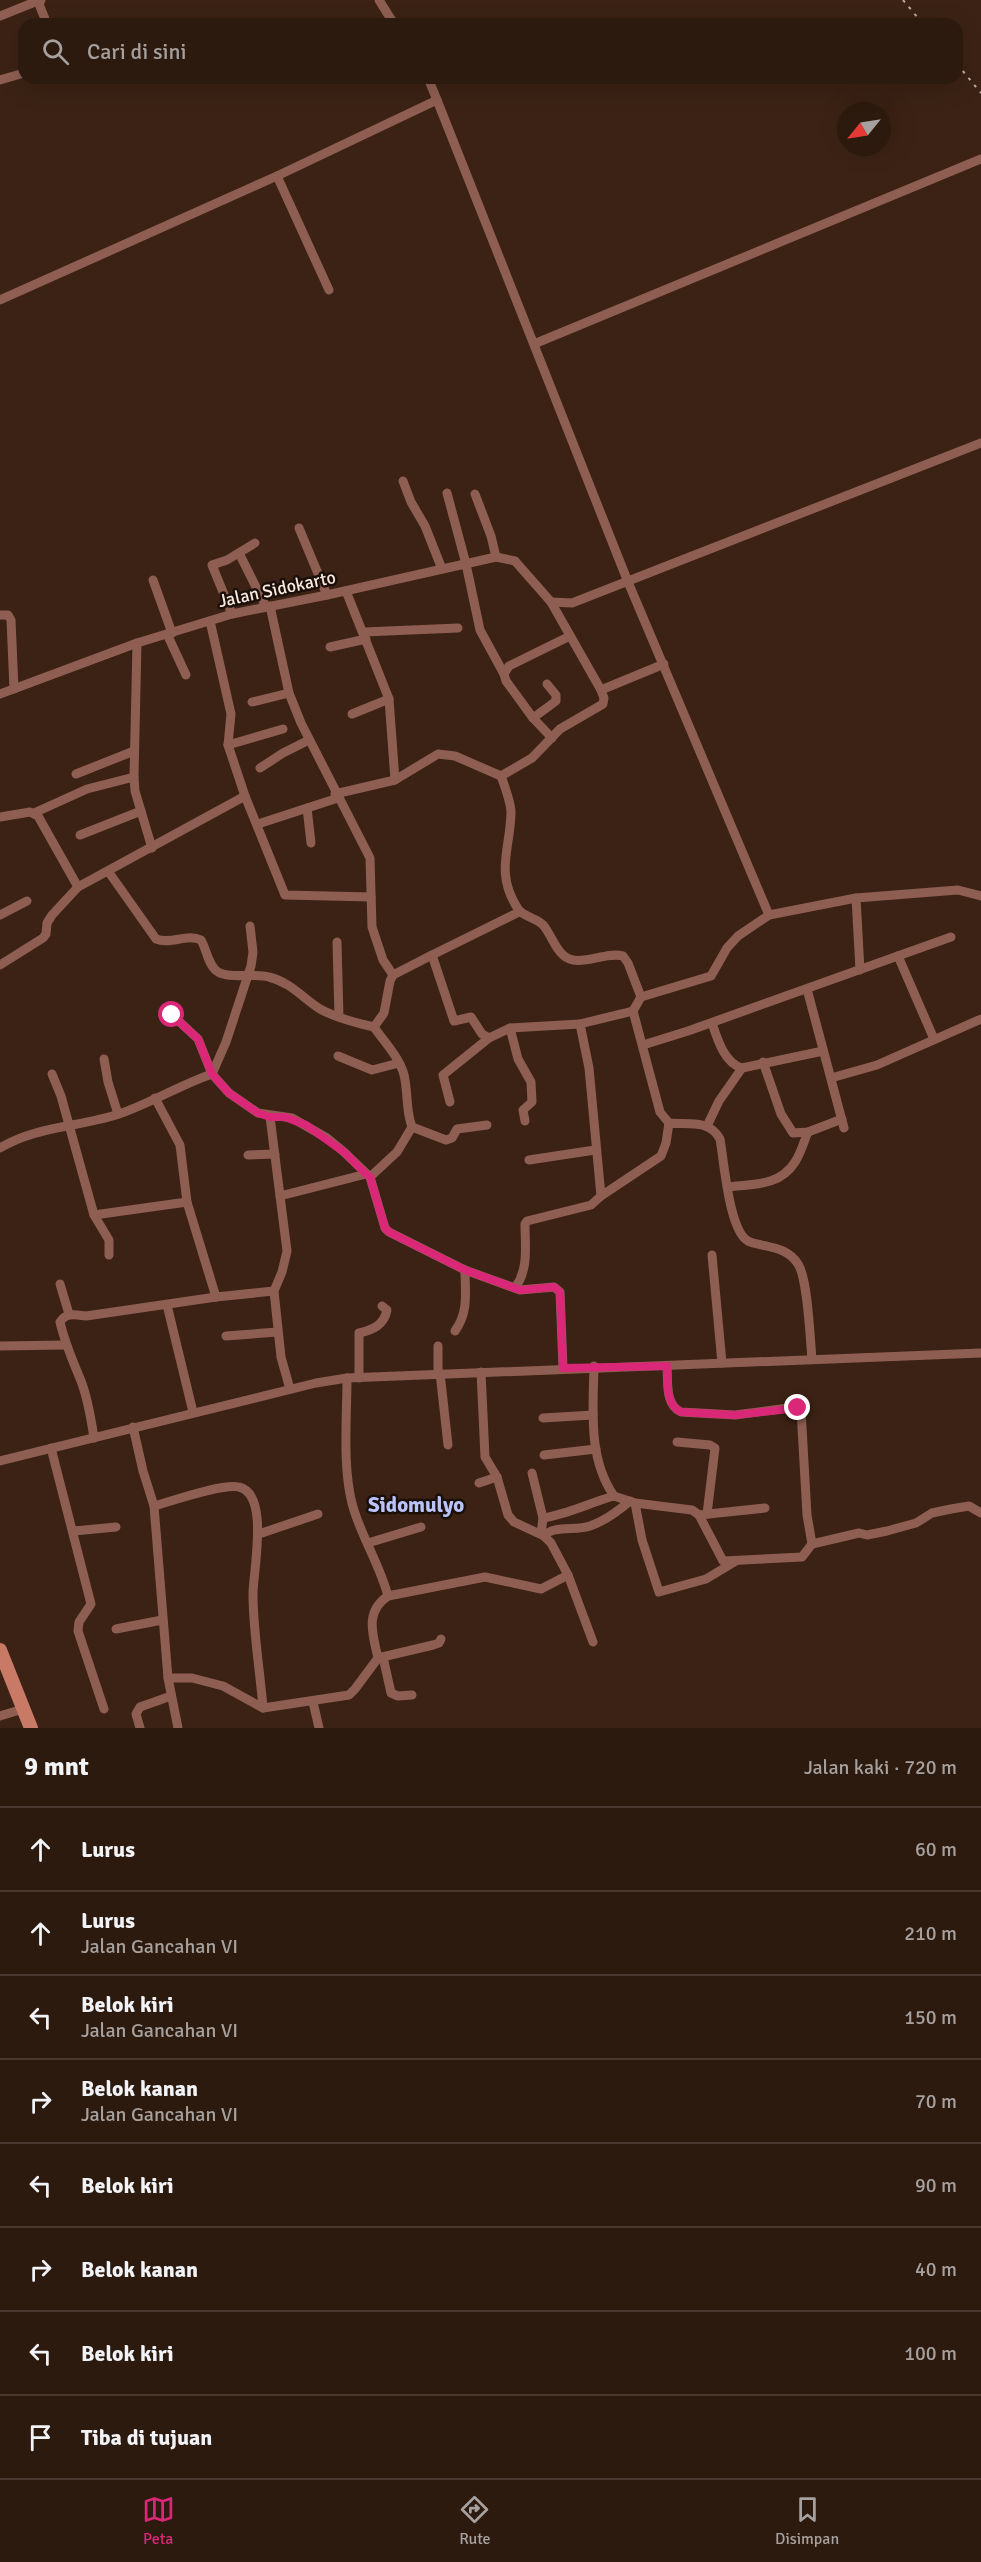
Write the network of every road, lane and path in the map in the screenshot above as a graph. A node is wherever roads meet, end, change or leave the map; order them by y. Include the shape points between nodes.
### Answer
1 (41, 0) edge
2 (379, 0) edge
3 (0, 16) edge
4 (44, 18) edge
5 (390, 18) edge
6 (18, 75) edge
7 (0, 80) edge
8 (430, 84) edge
9 (437, 100) junction
10 (981, 159) edge
11 (277, 176) junction
12 (329, 290) dead end
13 (0, 300) edge
14 (534, 344) junction
15 (981, 443) edge
16 (403, 481) dead end
17 (447, 493) dead end
18 (475, 494) dead end
19 (299, 528) dead end
20 (255, 543) dead end
21 (239, 553) junction
22 (496, 557) junction
23 (466, 564) junction
24 (442, 569) junction
25 (153, 580) dead end
26 (628, 582) junction
27 (346, 591) junction
28 (327, 596) junction
29 (551, 602) junction
30 (268, 607) junction
31 (232, 614) junction
32 (0, 615) edge
33 (210, 621) junction
34 (458, 628) dead end
35 (170, 634) junction
36 (365, 635) junction
37 (570, 636) junction
38 (137, 643) junction
39 (330, 647) dead end
40 (664, 664) junction
41 (504, 674) junction
42 (186, 675) dead end
43 (547, 684) dead end
44 (14, 689) junction
45 (601, 690) junction
46 (289, 693) junction
47 (0, 694) edge
48 (389, 699) junction
49 (252, 702) dead end
50 (351, 714) dead end
51 (533, 718) junction
52 (283, 729) dead end
53 (552, 738) junction
54 (309, 740) junction
55 (228, 745) junction
56 (134, 751) junction
57 (260, 768) dead end
58 (76, 774) dead end
59 (501, 776) junction
60 (134, 777) junction
61 (394, 780) junction
62 (245, 796) junction
63 (337, 796) junction
64 (307, 808) junction
65 (141, 811) junction
66 (34, 813) junction
67 (0, 817) edge
68 (258, 824) junction
69 (80, 835) dead end
70 (311, 843) dead end
71 (152, 848) junction
72 (108, 871) junction
73 (78, 887) junction
74 (981, 896) edge
75 (371, 897) junction
76 (856, 898) junction
77 (27, 901) dead end
78 (519, 912) junction
79 (0, 915) edge
80 (769, 915) junction
81 (250, 926) dead end
82 (951, 937) dead end
83 (337, 942) dead end
84 (432, 955) junction
85 (898, 956) junction
86 (0, 964) edge
87 (860, 970) junction
88 (247, 974) junction
89 (393, 975) junction
90 (807, 989) junction
91 (641, 997) junction
92 (167, 1010) dead end
93 (633, 1011) junction
94 (339, 1017) junction
95 (981, 1019) edge
96 (712, 1023) junction
97 (580, 1024) junction
98 (374, 1027) junction
99 (510, 1029) junction
100 (489, 1038) junction
101 (934, 1039) junction
102 (643, 1045) junction
103 (824, 1051) junction
104 (338, 1056) dead end
105 (104, 1059) dead end
106 (763, 1062) junction
107 (399, 1063) junction
108 (741, 1068) junction
109 (51, 1074) dead end
110 (212, 1074) junction
111 (831, 1078) junction
112 (155, 1098) junction
113 (450, 1102) dead end
114 (118, 1114) junction
115 (270, 1117) junction
116 (525, 1121) dead end
117 (669, 1123) junction
118 (487, 1125) dead end
119 (707, 1126) junction
120 (70, 1127) junction
121 (412, 1127) junction
122 (808, 1132) junction
123 (0, 1148) edge
124 (595, 1150) junction
125 (275, 1154) junction
126 (248, 1155) dead end
127 (530, 1160) dead end
128 (368, 1175) junction
129 (728, 1187) junction
130 (280, 1196) junction
131 (601, 1196) junction
132 (187, 1202) junction
133 (94, 1215) junction
134 (109, 1255) dead end
135 (712, 1255) dead end
136 (465, 1270) junction
137 (60, 1284) dead end
138 (515, 1288) junction
139 (274, 1292) junction
140 (216, 1297) junction
141 (167, 1305) junction
142 (382, 1306) dead end
143 (69, 1314) junction
144 (455, 1331) dead end
145 (277, 1332) junction
146 (226, 1336) dead end
147 (65, 1345) junction
148 (0, 1346) edge
149 (438, 1346) dead end
150 (981, 1353) edge
151 (812, 1359) junction
152 (722, 1363) junction
153 (594, 1366) junction
154 (667, 1366) junction
155 (563, 1368) junction
156 (481, 1372) junction
157 (439, 1373) junction
158 (347, 1378) junction
159 (359, 1378) junction
160 (290, 1389) junction
161 (193, 1412) junction
162 (593, 1416) junction
163 (543, 1419) dead end
164 (133, 1427) junction
165 (94, 1438) junction
166 (677, 1442) dead end
167 (448, 1444) dead end
168 (51, 1448) junction
169 (596, 1449) junction
170 (544, 1455) dead end
171 (0, 1461) edge
172 (532, 1473) dead end
173 (497, 1477) junction
174 (479, 1483) dead end
175 (614, 1496) junction
176 (632, 1502) junction
177 (154, 1506) junction
178 (765, 1508) dead end
179 (981, 1513) edge
180 (318, 1514) dead end
181 (703, 1514) junction
182 (543, 1518) junction
183 (116, 1527) dead end
184 (421, 1527) dead end
185 (74, 1531) junction
186 (259, 1534) junction
187 (542, 1535) junction
188 (368, 1543) junction
189 (812, 1544) junction
190 (736, 1561) junction
191 (568, 1575) junction
192 (388, 1596) junction
193 (162, 1620) junction
194 (116, 1629) dead end
195 (441, 1638) dead end
196 (593, 1642) dead end
197 (0, 1650) edge
198 (380, 1658) junction
199 (168, 1678) junction
200 (412, 1695) dead end
201 (171, 1696) junction
202 (313, 1702) junction
203 (263, 1708) junction
204 (23, 1709) junction
205 (104, 1709) dead end
206 (0, 1716) edge
207 (31, 1728) edge
208 (140, 1728) edge
209 (178, 1728) edge
210 (319, 1728) edge

1 - 3 street
1 - 4 street
2 - 5 street
6 - 7 street
8 - 9 street
9 - 11 street
9 - 14 street
10 - 14 street
11 - 12 street
11 - 13 street
14 - 26 street
15 - 26 street
16 - 24 street
17 - 23 street
18 - 22 street
19 - 28 street
20 - 21 street
21 - 30 street
21 - 31 street via 212,565
22 - 23 street, Jalan Sidokarto
22 - 29 street via 515,561
23 - 24 street, Jalan Sidokarto
23 - 41 street via 481,634
24 - 27 street, Jalan Sidokarto
25 - 35 street
26 - 29 street via 572,603
26 - 40 street
27 - 28 street, Jalan Sidokarto
27 - 36 street
28 - 30 street, Jalan Sidokarto
29 - 37 street
30 - 31 street, Jalan Sidokarto
30 - 46 street
31 - 33 street, Jalan Sidokarto
32 - 44 street via 8,615 11,620
33 - 35 street, Jalan Sidokarto
33 - 55 street via 231,714
34 - 36 street
35 - 38 street, Jalan Sidokarto
35 - 42 street
36 - 39 street
36 - 48 street
37 - 41 street via 509,666
37 - 45 street
38 - 44 street, Jalan Sidokarto
38 - 56 street
40 - 45 street
40 - 80 street
41 - 51 street
43 - 51 street via 556,701
44 - 47 street, Jalan Sidokarto
45 - 53 street via 603,704
46 - 49 street
46 - 54 street
48 - 50 street
48 - 61 street
51 - 53 street
52 - 55 street
53 - 59 street via 532,758
54 - 57 street
54 - 63 street
55 - 62 street
56 - 58 street
56 - 60 street
59 - 61 street via 455,756 438,754
59 - 78 street via 511,809 505,874
60 - 65 street
60 - 66 street via 87,789
61 - 63 street
62 - 68 street
62 - 71 street
63 - 64 street
63 - 75 street via 370,858
64 - 68 street
64 - 70 street
65 - 69 street
65 - 71 street
66 - 67 street
66 - 73 street
68 - 75 street via 285,896
71 - 72 street
72 - 73 street
72 - 88 street via 156,939 164,942 195,937 204,946 216,972
73 - 86 street via 51,915 43,938
74 - 76 street via 958,891
75 - 89 street via 372,927 383,960
76 - 80 street
76 - 87 street
77 - 79 street
78 - 84 street
78 - 91 street via 543,925 558,949 573,961 623,956
80 - 91 street via 738,936 711,976
81 - 88 street via 253,952
82 - 85 street
83 - 94 street
84 - 89 street
84 - 100 street via 451,1018 457,1022 471,1017
85 - 87 street
85 - 101 street
87 - 90 street
88 - 94 street via 270,977 291,986 321,1009
88 - 110 street
89 - 98 street via 384,1013
90 - 96 street
90 - 103 street
91 - 93 street
92 - 110 street via 198,1039
93 - 97 street
93 - 102 street
94 - 98 street
95 - 101 street
96 - 102 street
96 - 108 street via 726,1055
97 - 99 street
97 - 124 street via 590,1068
98 - 107 street
99 - 100 street
99 - 116 street via 518,1059 531,1082 532,1102 523,1110
100 - 113 street via 443,1075
101 - 111 street via 876,1065
102 - 117 street via 660,1112
103 - 106 street
103 - 111 street
104 - 107 street via 372,1070
105 - 114 street
106 - 108 street
106 - 122 street via 790,1130 797,1134
107 - 121 street
108 - 119 street
109 - 120 street
110 - 112 street
110 - 115 street via 229,1093
111 - 122 street via 843,1123
112 - 114 street
112 - 132 street via 180,1145
114 - 120 street
115 - 125 street
115 - 128 street via 285,1117 306,1125
117 - 119 street
117 - 131 street via 661,1156
118 - 121 street via 458,1129 446,1140
119 - 129 street via 720,1139
120 - 123 street via 38,1131
120 - 133 street
121 - 128 street via 398,1152
122 - 129 street via 797,1160 781,1177 764,1184
124 - 127 street
124 - 131 street
125 - 126 street
125 - 130 street
128 - 130 street
128 - 136 street via 387,1230
129 - 151 street via 734,1220 742,1235 751,1242 777,1247 797,1262 802,1271
130 - 139 street via 287,1251
131 - 138 street via 591,1205 527,1221 525,1267
132 - 133 street
132 - 140 street
133 - 134 street via 109,1240
135 - 152 street
136 - 138 street
136 - 144 street via 466,1307
137 - 143 street
138 - 155 street via 554,1287 560,1292
139 - 140 street
139 - 145 street
140 - 141 street
141 - 143 street via 86,1316
141 - 161 street
142 - 159 street via 387,1310 384,1320 376,1328 359,1333
143 - 147 street via 60,1322
145 - 146 street
145 - 160 street
147 - 148 street
147 - 165 street via 81,1382
149 - 157 street
150 - 151 street
151 - 152 street
152 - 154 street
153 - 154 street
153 - 155 street
153 - 162 street
154 - 189 street via 670,1402 681,1412 735,1415 801,1410
155 - 156 street
156 - 157 street
156 - 173 street via 485,1457
157 - 159 street
157 - 167 street
158 - 159 street
158 - 160 street
158 - 188 street via 352,1507
160 - 161 street
161 - 164 street
162 - 163 street
162 - 169 street
164 - 165 street
164 - 177 street
165 - 168 street
166 - 181 street via 716,1448
168 - 171 street
168 - 185 street
169 - 170 street
169 - 175 street via 601,1473
172 - 182 street
173 - 174 street
173 - 187 street via 510,1519
175 - 176 street
175 - 182 street via 563,1515
176 - 181 street
176 - 187 street via 587,1528
176 - 190 street via 659,1592 706,1579
177 - 186 street via 239,1487 252,1499
177 - 193 street
178 - 181 street
179 - 189 street via 969,1506 951,1509 887,1531
180 - 186 street
181 - 190 street via 720,1558
182 - 187 street
183 - 185 street
184 - 188 street
185 - 205 street via 91,1604 78,1631
186 - 203 street via 253,1593
187 - 191 street via 551,1543
188 - 192 street
189 - 190 street via 802,1557
191 - 192 street via 541,1589 485,1577
191 - 196 street
192 - 198 street via 372,1615 372,1632
193 - 194 street
193 - 199 street
195 - 198 street via 433,1645
197 - 204 main road
198 - 200 street via 391,1693
198 - 202 street via 349,1695
199 - 201 street
199 - 203 street via 192,1678 223,1686
201 - 208 street via 140,1707 136,1714
201 - 209 street
202 - 203 street
202 - 210 street
204 - 206 street
204 - 207 main road

